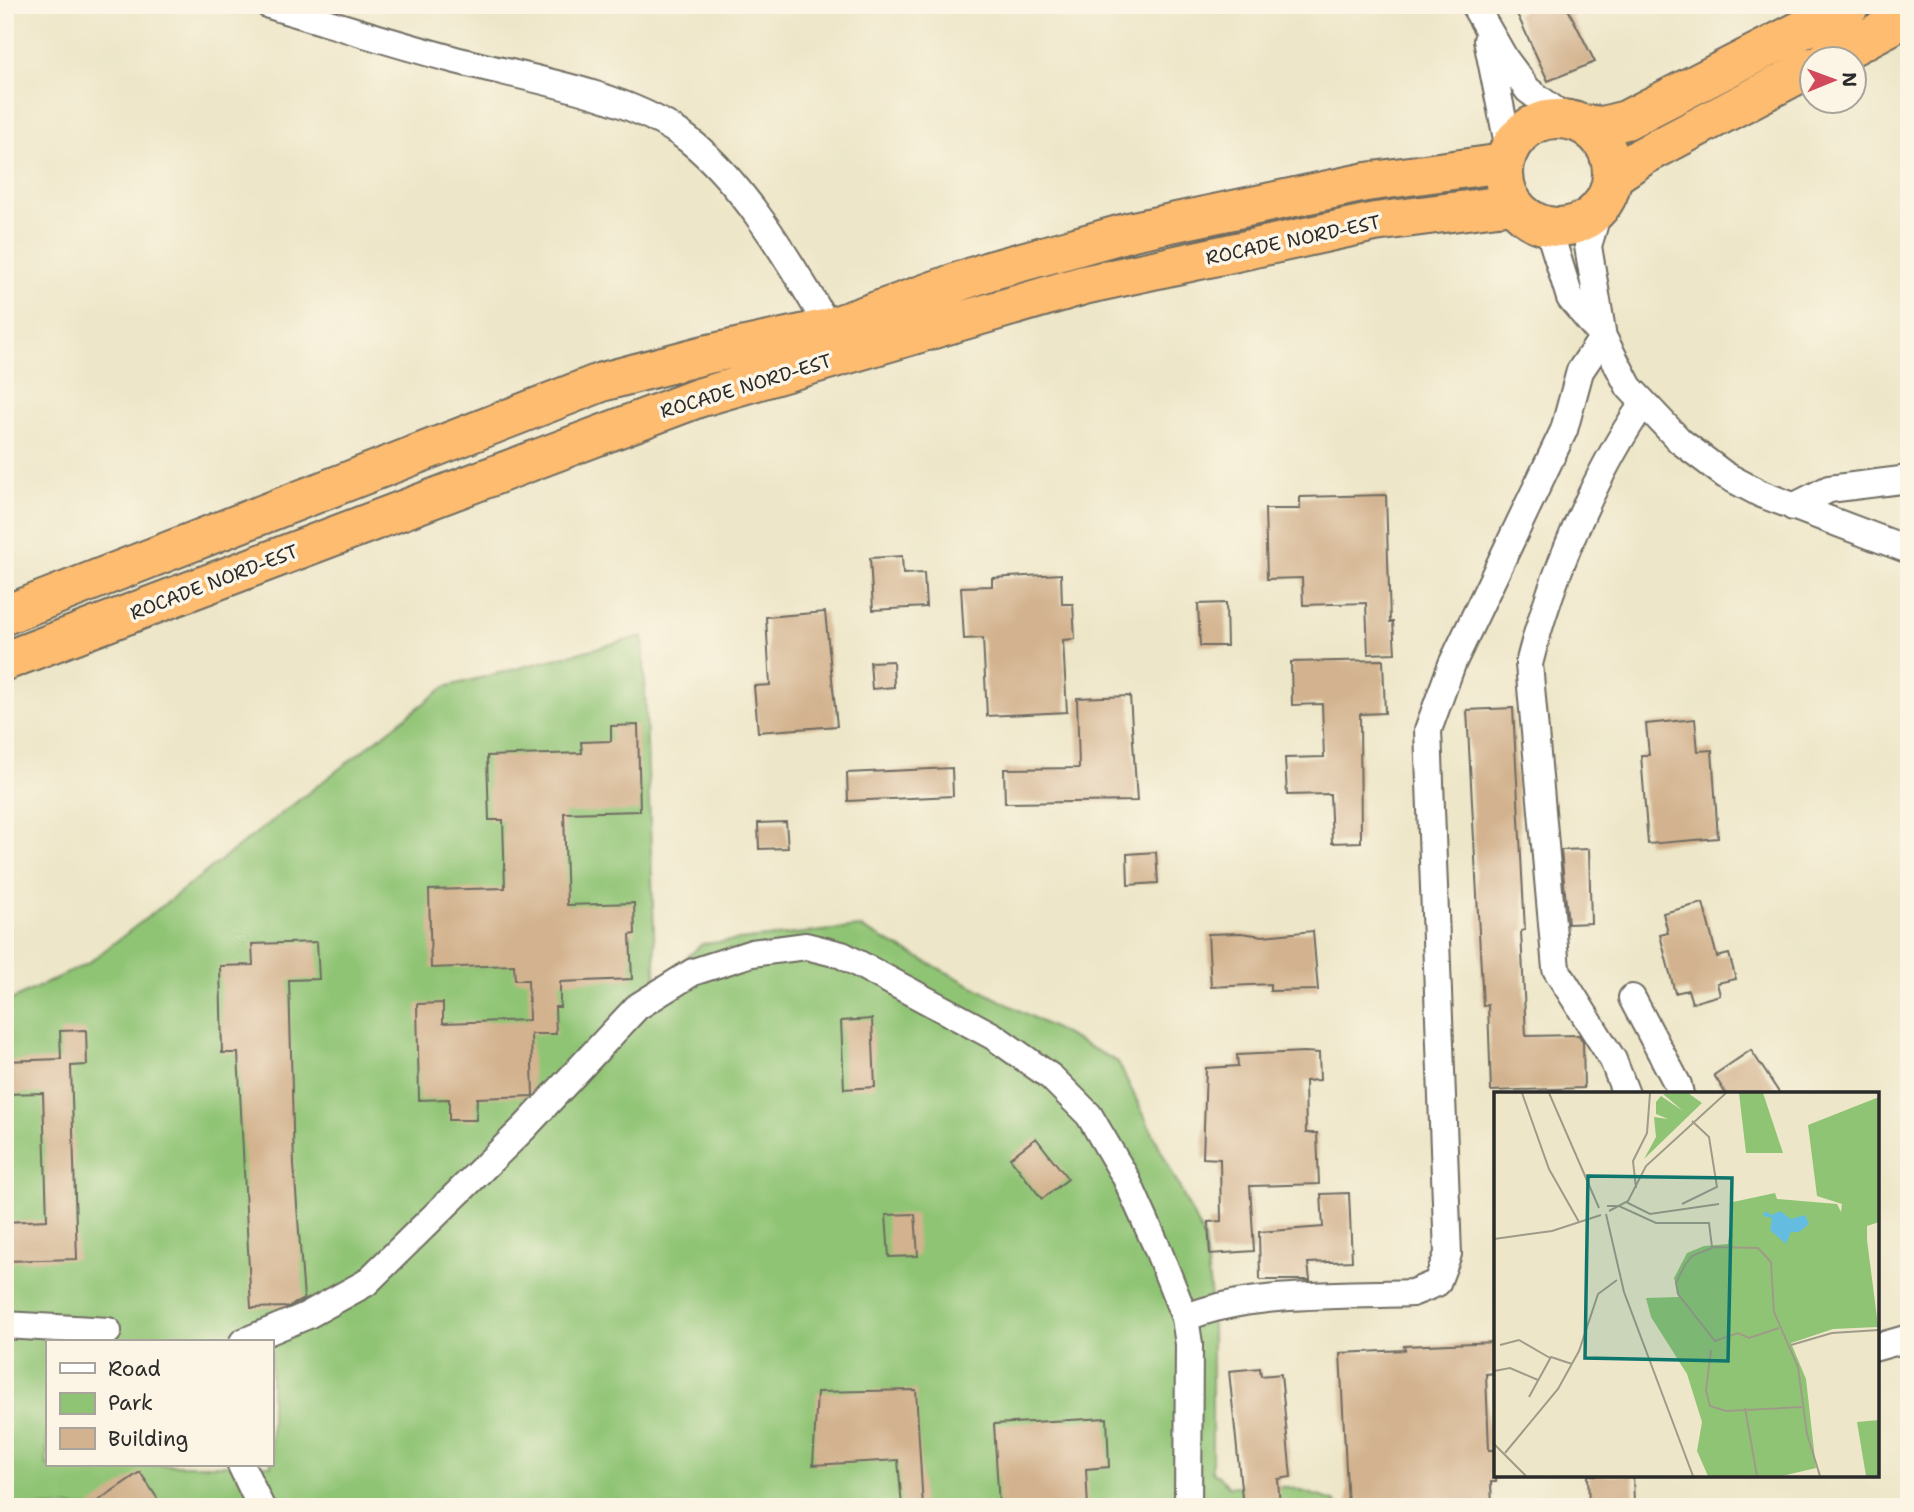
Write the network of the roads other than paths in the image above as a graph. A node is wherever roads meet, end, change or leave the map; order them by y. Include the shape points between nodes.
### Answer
1 (269, 5) edge
2 (1850, 5) edge
3 (1479, 15) edge
4 (1909, 16) edge
5 (1852, 46) edge
6 (1798, 74) edge
7 (1575, 122) junction
8 (1507, 156) junction
9 (1605, 196) junction
10 (1513, 204) junction
11 (1548, 227) junction
12 (829, 328) junction
13 (1602, 337) junction
14 (1643, 404) junction
15 (1909, 479) edge
16 (1793, 507) junction
17 (1909, 550) edge
18 (5, 615) edge
19 (5, 661) edge
20 (1632, 998) dead end
21 (1625, 1092) edge
22 (1680, 1092) edge
23 (1185, 1318) junction
24 (5, 1325) edge
25 (108, 1331) dead end
26 (1909, 1338) edge
27 (248, 1340) edge
28 (1879, 1346) edge
29 (241, 1466) edge
30 (261, 1507) edge
31 (1188, 1507) edge

1 - 12 street via 629,107 678,132 730,183 779,244
2 - 7 highway via 1626,120 1602,126
3 - 7 street via 1528,90
3 - 8 street
4 - 5 highway
6 - 9 highway via 1643,156 1612,177
7 - 8 highway via 1540,122 1527,128
7 - 9 highway via 1603,142 1612,169
8 - 10 highway via 1506,192
8 - 12 highway, ROCADE NORD-EST via 1133,231 989,271
9 - 11 highway via 1576,224
9 - 13 street via 1588,246
10 - 11 highway
10 - 19 highway, ROCADE NORD-EST via 1375,222 1084,285 698,398
11 - 13 street via 1570,298
12 - 18 highway, ROCADE NORD-EST via 602,383
13 - 14 street
13 - 23 street via 1580,371 1564,430 1452,664 1428,730 1448,1254 1437,1283 1412,1293 1247,1302 1212,1307
14 - 16 street via 1708,463
14 - 21 street via 1625,430 1579,524 1539,622 1529,664 1556,969 1613,1060
15 - 16 street via 1829,489
16 - 17 street
20 - 22 street
23 - 27 street via 1126,1178 1088,1115 1051,1077 993,1036 842,955 806,946 752,953 694,972 637,1007 525,1127 366,1283 306,1316
23 - 31 street via 1189,1344
24 - 25 street
26 - 28 street
29 - 30 street

